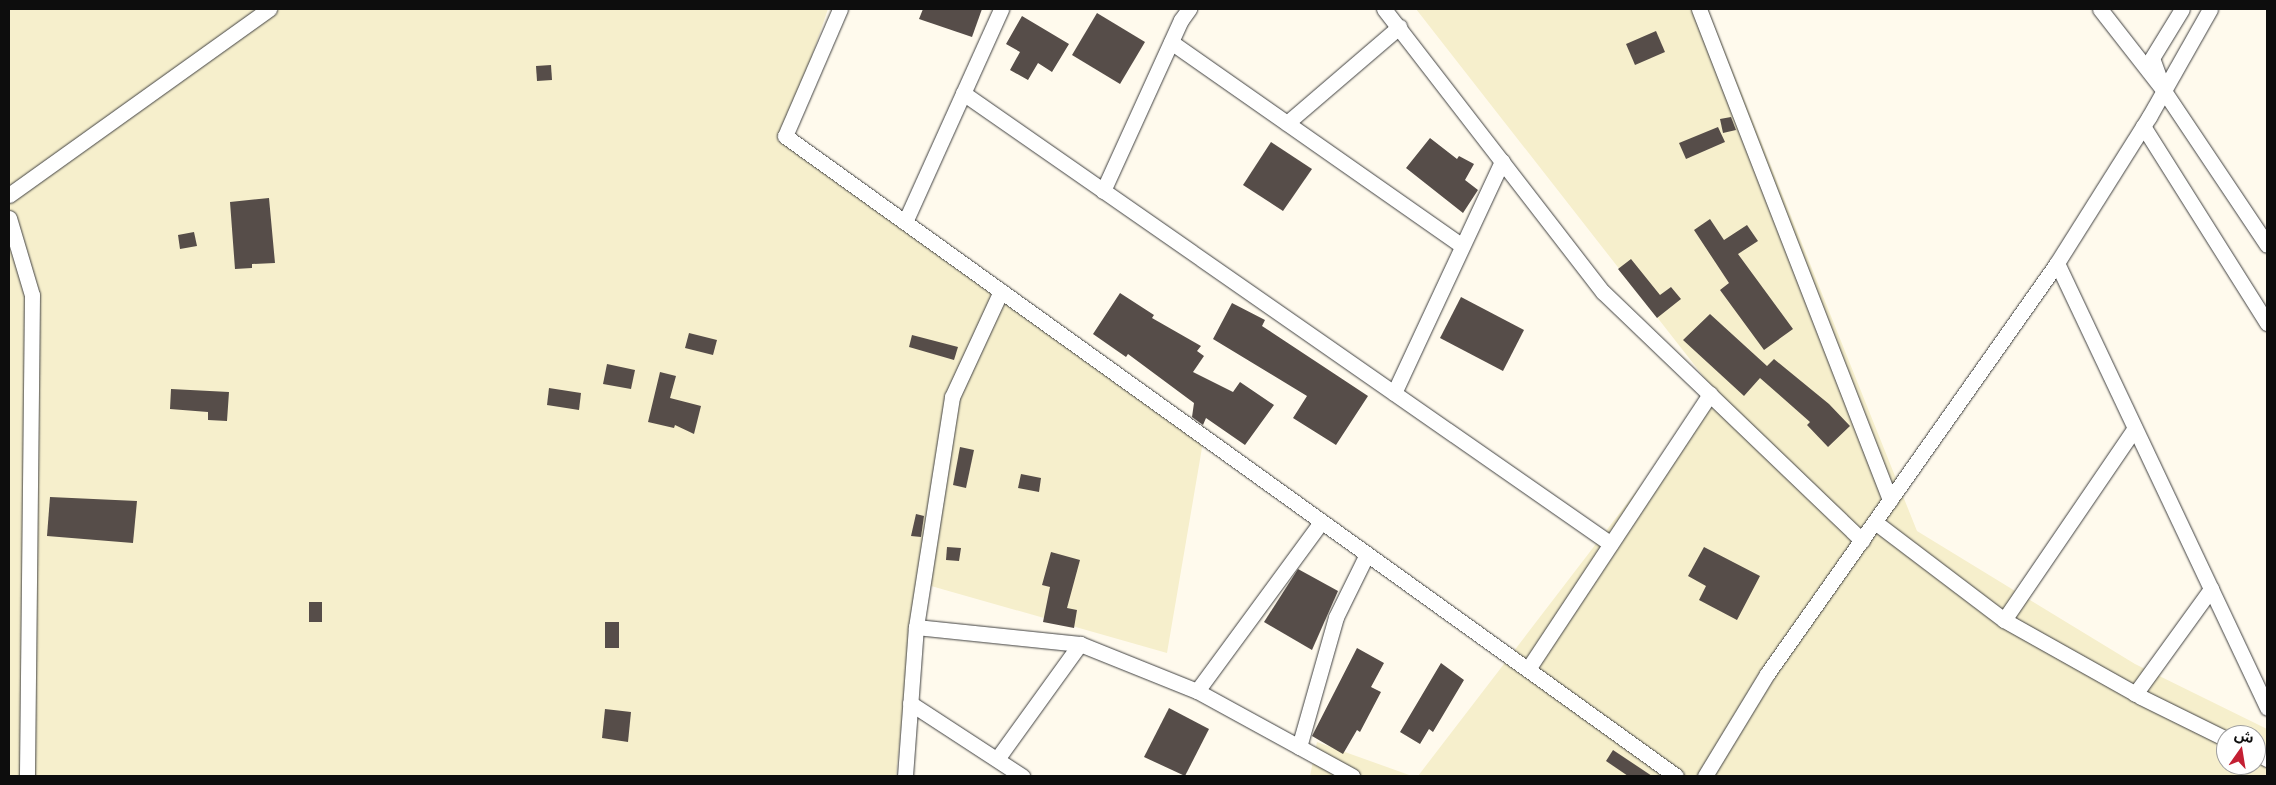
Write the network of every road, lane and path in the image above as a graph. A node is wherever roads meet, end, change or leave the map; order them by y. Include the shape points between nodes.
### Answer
1 (269, 9) edge
2 (840, 9) edge
3 (1001, 9) edge
4 (1189, 9) edge
5 (1384, 9) edge
6 (1699, 9) edge
7 (2100, 9) edge
8 (2182, 9) edge
9 (2210, 9) edge
10 (1399, 27) junction
11 (1171, 42) junction
12 (2164, 90) junction
13 (963, 93) junction
14 (1287, 123) junction
15 (2143, 126) junction
16 (1502, 161) junction
17 (1103, 191) junction
18 (9, 195) edge
19 (9, 218) edge
20 (905, 222) junction
21 (2267, 245) edge
22 (1462, 246) junction
23 (2057, 263) junction
24 (1001, 291) junction
25 (2267, 323) edge
26 (1394, 394) junction
27 (1710, 394) junction
28 (2135, 428) junction
29 (1890, 500) junction
30 (1322, 522) junction
31 (1875, 522) junction
32 (1862, 540) junction
33 (1611, 544) junction
34 (1367, 554) junction
35 (2211, 589) junction
36 (2004, 620) junction
37 (916, 627) junction
38 (1080, 644) junction
39 (1528, 669) junction
40 (1196, 691) junction
41 (2135, 694) junction
42 (910, 703) junction
43 (2267, 708) edge
44 (2216, 734) edge
45 (1299, 747) junction
46 (997, 759) junction
47 (27, 776) edge
48 (905, 776) edge
49 (1022, 776) edge
50 (1352, 776) edge
51 (1676, 776) edge
52 (1705, 776) edge

1 - 18 street
2 - 20 street via 785,136
3 - 13 street
4 - 11 street
5 - 10 street
6 - 29 street
7 - 12 street
8 - 12 street via 2152,58
9 - 12 street
10 - 14 street
10 - 16 street
11 - 14 street
11 - 17 street
12 - 15 street
12 - 21 street
13 - 17 street
13 - 20 street
14 - 22 street
15 - 23 street
15 - 25 street
16 - 22 street
16 - 27 street via 1604,292
17 - 26 street
19 - 47 street via 32,295
20 - 24 street
22 - 26 street
23 - 28 street
23 - 29 street
24 - 30 street
24 - 37 street via 952,397
26 - 33 street
27 - 32 street
27 - 33 street
28 - 35 street
28 - 36 street
29 - 31 street
30 - 34 street
30 - 40 street
31 - 32 street
31 - 36 street
32 - 52 street via 1767,674
33 - 39 street
34 - 39 street
34 - 45 street via 1336,616
35 - 41 street
35 - 43 street
36 - 41 street
37 - 38 street
37 - 42 street
38 - 40 street
38 - 46 street
39 - 51 street
40 - 45 street
41 - 44 street
42 - 46 street
42 - 48 street
45 - 50 street
46 - 49 street

